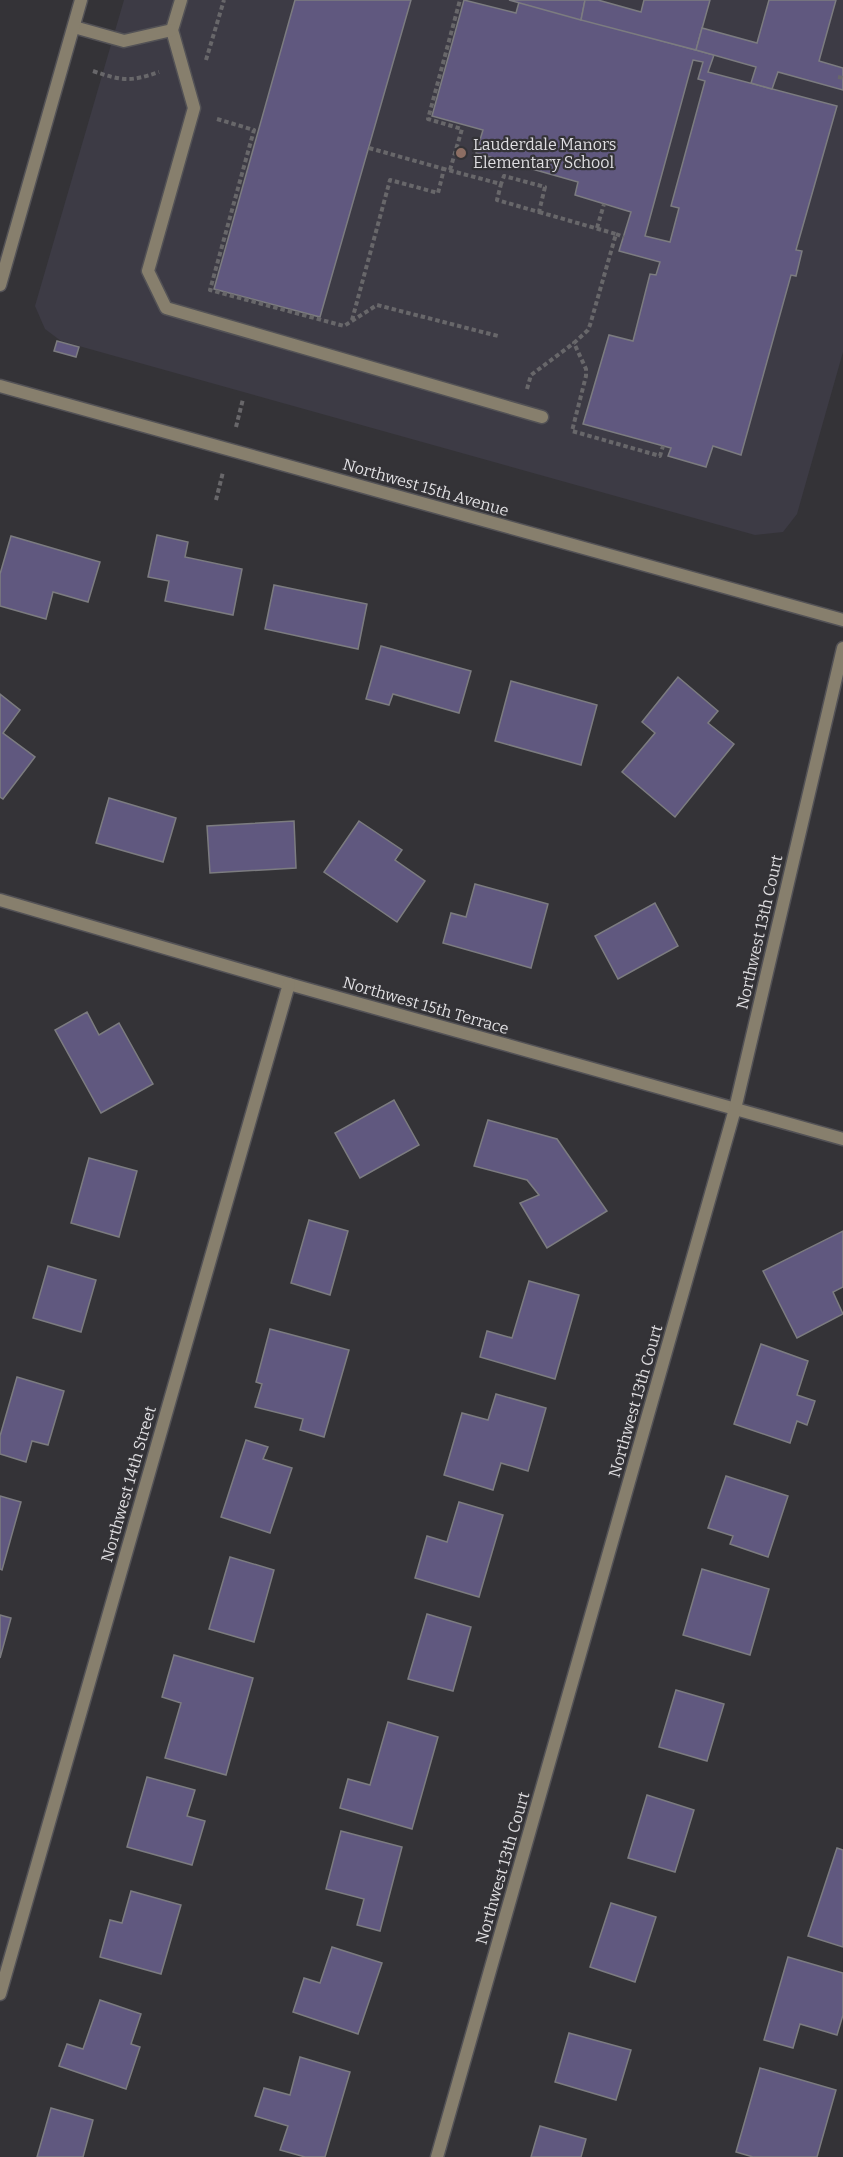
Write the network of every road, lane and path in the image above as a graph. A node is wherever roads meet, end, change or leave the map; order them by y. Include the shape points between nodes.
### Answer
1 (81, 0) edge
2 (180, 0) edge
3 (224, 0) edge
4 (460, 0) edge
5 (74, 27) junction
6 (172, 30) junction
7 (204, 70) dead end
8 (215, 119) dead end
9 (369, 148) dead end
10 (444, 169) junction
11 (450, 170) junction
12 (501, 184) junction
13 (604, 204) dead end
14 (539, 212) junction
15 (597, 228) junction
16 (616, 234) junction
17 (624, 237) dead end
18 (0, 285) edge
19 (352, 321) junction
20 (498, 336) dead end
21 (574, 343) junction
22 (0, 386) edge
23 (520, 411) junction
24 (542, 417) dead end
25 (663, 446) dead end
26 (843, 620) edge
27 (843, 648) edge
28 (0, 900) edge
29 (289, 984) junction
30 (735, 1109) junction
31 (843, 1139) edge
32 (0, 1994) edge
33 (437, 2157) edge

1 - 5 street
2 - 6 street
3 - 7 path
4 - 11 path via 428,119 462,129
5 - 6 street via 124,41
5 - 18 street
6 - 23 street via 194,108 148,271 166,308
8 - 19 path via 254,130 210,290 344,326
9 - 10 path
10 - 11 path
10 - 19 path via 438,193 390,180
11 - 12 path
12 - 14 path via 497,200
12 - 14 path via 504,176 546,187
13 - 15 path
14 - 15 path
15 - 16 path
16 - 17 path
16 - 21 path via 590,326
19 - 20 path via 377,306
21 - 23 path via 531,375
21 - 25 path via 586,376 572,431 660,456
22 - 26 street, Northwest 15th Avenue
23 - 24 street
27 - 30 street, Northwest 13th Court
28 - 29 street, Northwest 15th Terrace
29 - 30 street, Northwest 15th Terrace
29 - 32 street, Northwest 14th Street
30 - 31 street, Northwest 15th Terrace
30 - 33 street, Northwest 13th Court

